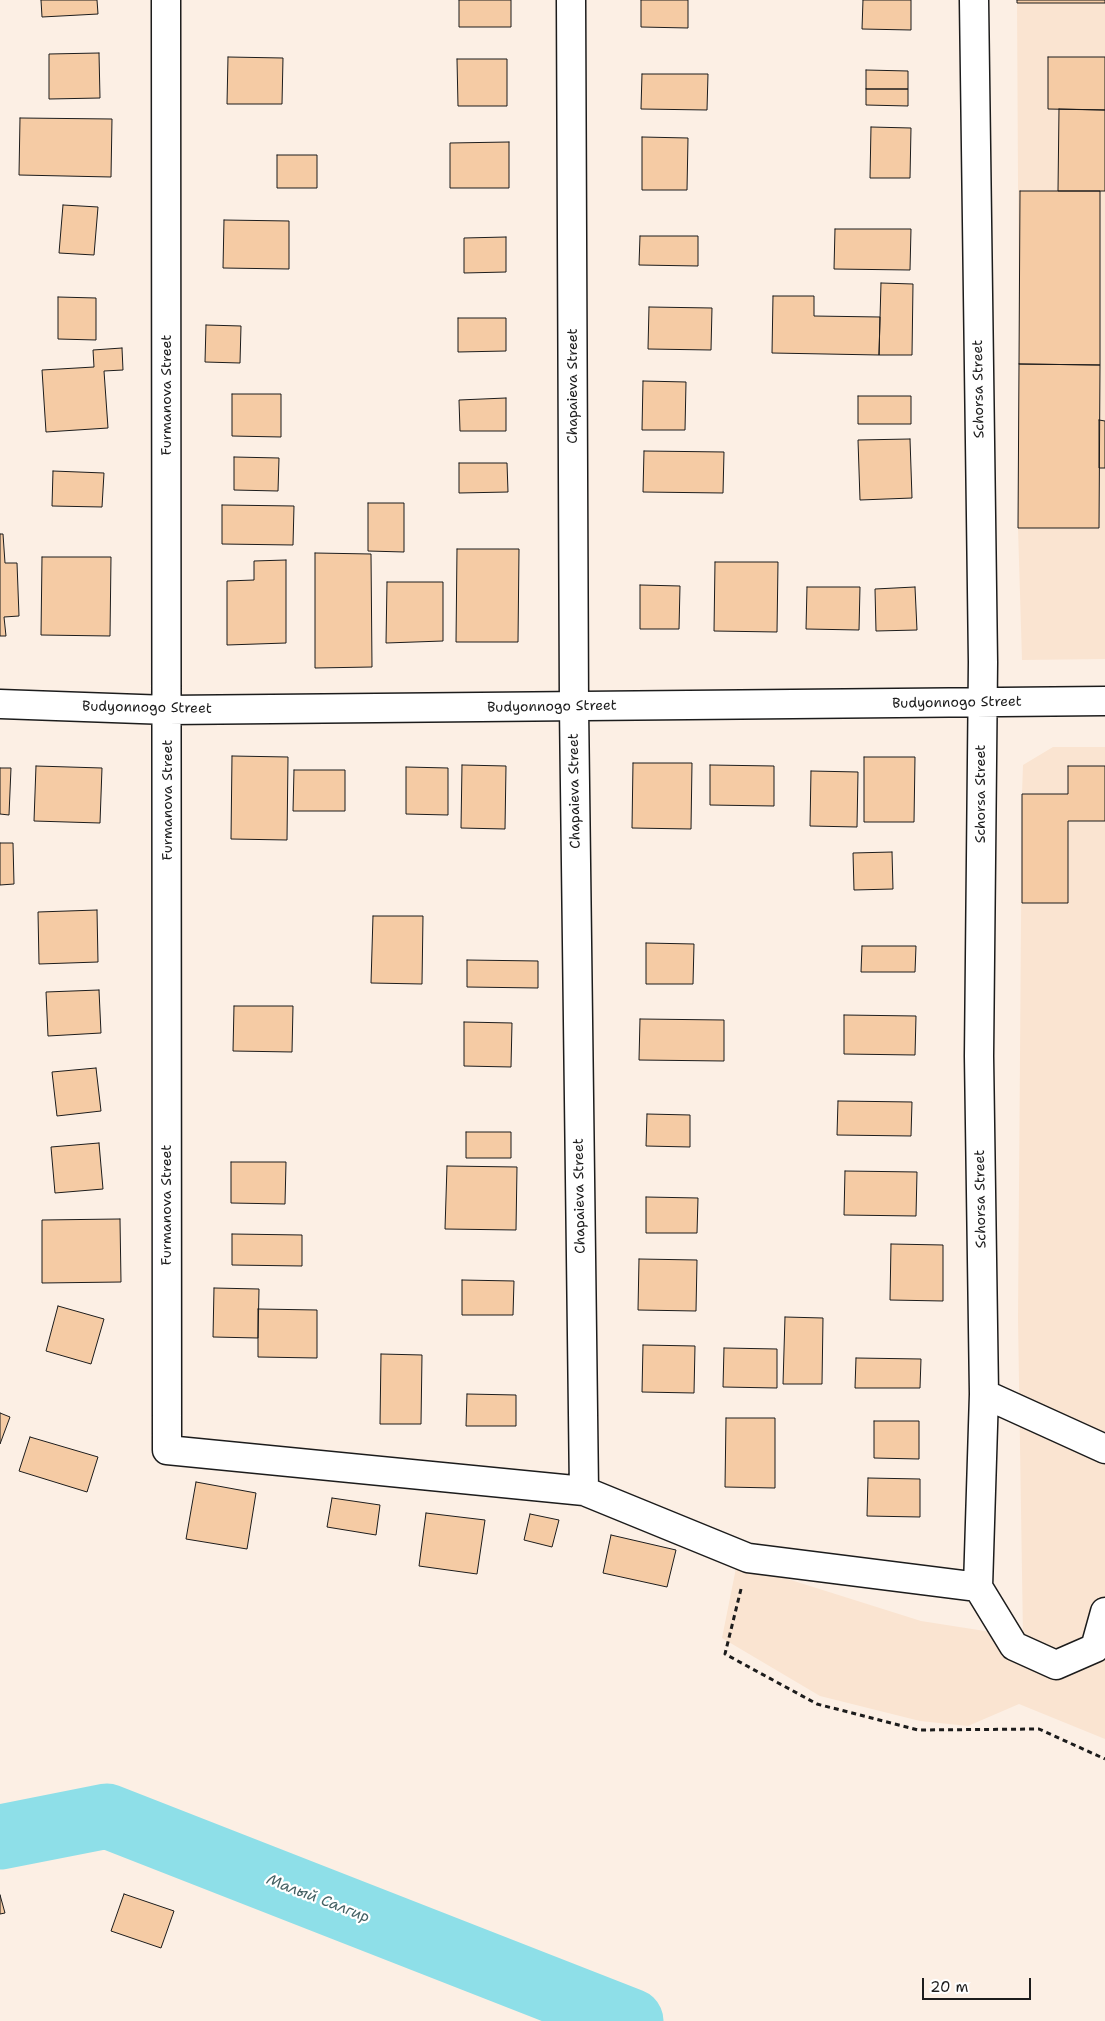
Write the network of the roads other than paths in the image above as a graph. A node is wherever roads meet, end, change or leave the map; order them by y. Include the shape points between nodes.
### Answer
1 (166, 0) edge
2 (571, 0) edge
3 (974, 0) edge
4 (1105, 701) edge
5 (982, 703) junction
6 (0, 704) edge
7 (574, 707) junction
8 (168, 710) junction
9 (984, 1394) junction
10 (1105, 1449) edge
11 (584, 1491) junction
12 (978, 1587) junction
13 (1105, 1612) edge

1 - 8 street, Furmanova Street
2 - 7 street, Chapaieva Street
3 - 5 street, Schorsa Street
4 - 5 street, Budyonnogo Street
5 - 7 street, Budyonnogo Street
5 - 9 street, Schorsa Street via 979,1056
6 - 8 street, Budyonnogo Street
7 - 8 street, Budyonnogo Street
7 - 11 street, Chapaieva Street
8 - 11 street, Furmanova Street via 167,1450
9 - 10 street
9 - 12 street, Schorsa Street
11 - 12 street via 748,1558
12 - 13 street via 1014,1646 1056,1665 1095,1648

